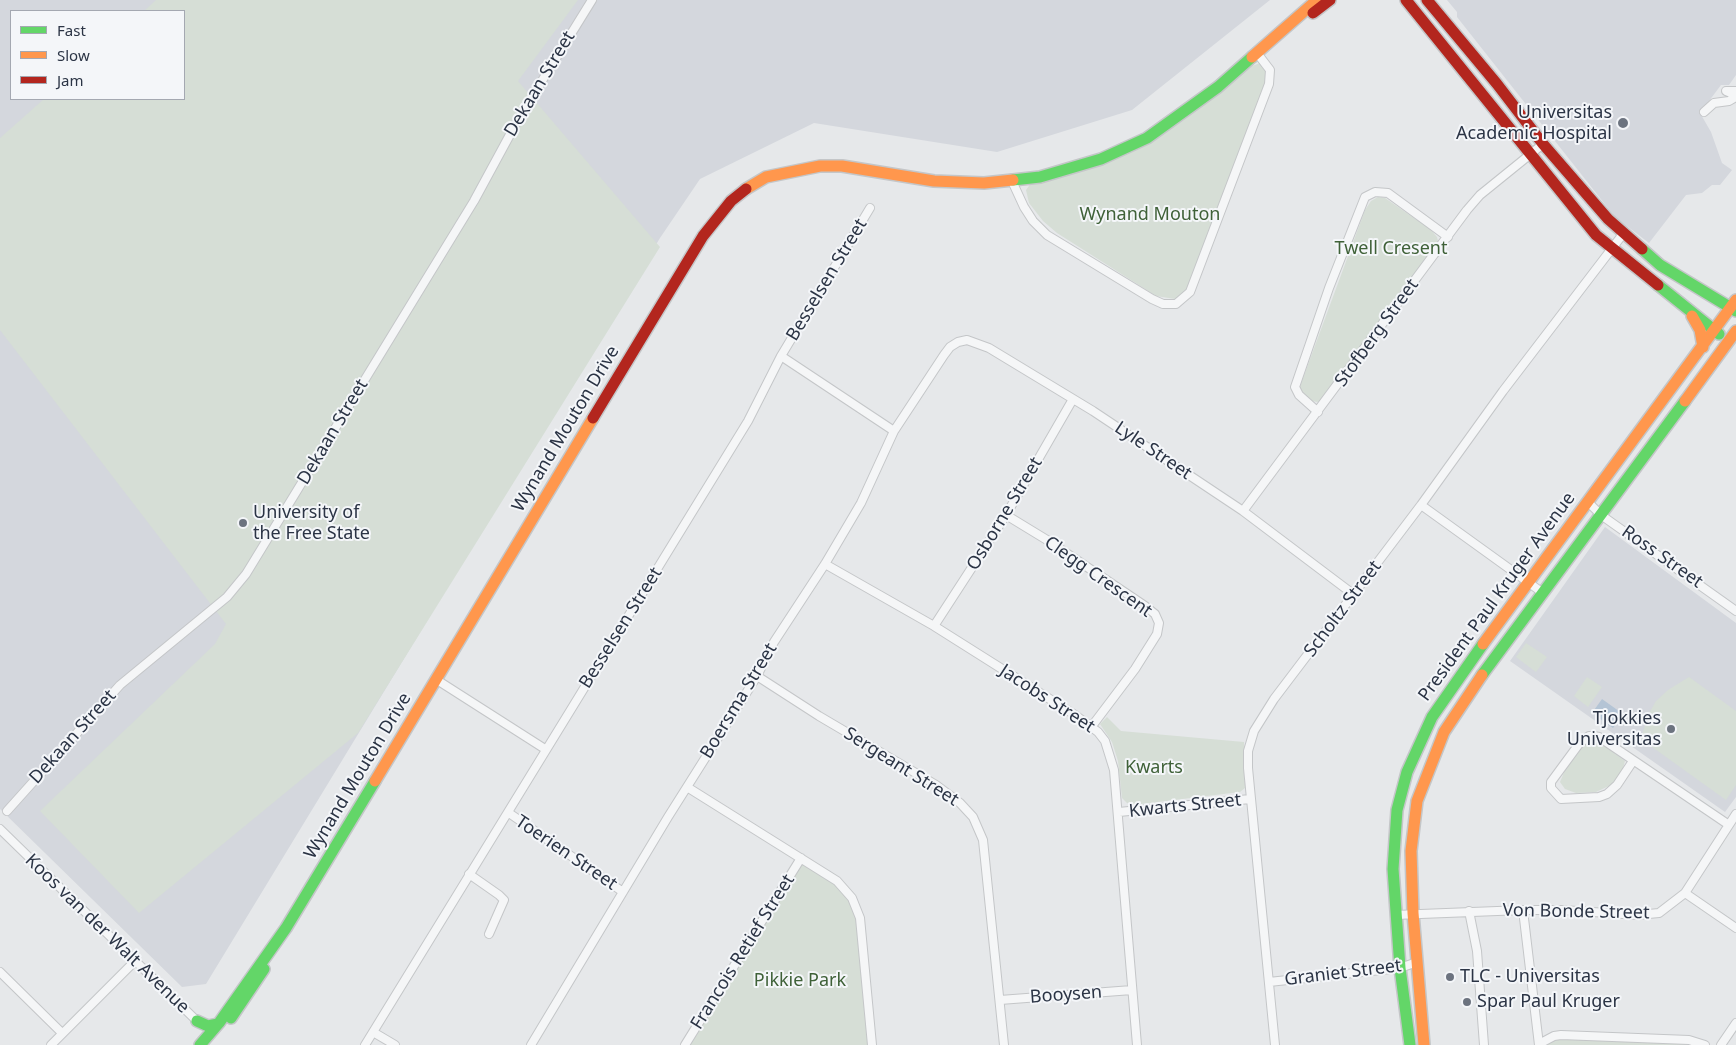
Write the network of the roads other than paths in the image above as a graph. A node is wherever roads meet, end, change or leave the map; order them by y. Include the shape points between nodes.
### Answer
1 (592, 0) edge
2 (1317, 0) edge
3 (1330, 0) edge
4 (1406, 0) edge
5 (1426, 0) edge
6 (1258, 53) junction
7 (1736, 91) edge
8 (1736, 96) edge
9 (1704, 112) dead end
10 (1543, 144) junction
11 (1530, 155) junction
12 (1012, 181) junction
13 (870, 208) dead end
14 (1623, 234) junction
15 (1448, 237) junction
16 (1612, 248) junction
17 (1734, 306) edge
18 (1688, 309) junction
19 (1714, 331) junction
20 (1733, 336) edge
21 (1703, 347) junction
22 (944, 355) joint
23 (781, 356) junction
24 (1073, 400) junction
25 (1318, 412) junction
26 (894, 431) junction
27 (1588, 502) junction
28 (1421, 505) junction
29 (1243, 512) junction
30 (1602, 515) junction
31 (1006, 516) junction
32 (825, 564) junction
33 (1529, 582) junction
34 (1543, 593) junction
35 (1353, 594) junction
36 (1735, 608) edge
37 (934, 626) junction
38 (757, 676) junction
39 (437, 680) junction
40 (1092, 726) junction
41 (545, 749) junction
42 (1413, 757) junction
43 (1634, 761) junction
44 (1430, 763) junction
45 (688, 787) junction
46 (1250, 799) junction
47 (7, 811) dead end
48 (1119, 812) junction
49 (509, 813) junction
50 (1736, 814) edge
51 (1729, 825) junction
52 (0, 829) edge
53 (801, 858) junction
54 (469, 874) junction
55 (623, 892) junction
56 (1685, 893) junction
57 (1524, 910) junction
58 (1469, 911) junction
59 (1412, 913) junction
60 (1395, 915) junction
61 (1736, 928) edge
62 (489, 934) dead end
63 (134, 962) junction
64 (1417, 962) junction
65 (1400, 968) junction
66 (0, 972) edge
67 (1269, 982) junction
68 (1132, 990) junction
69 (242, 995) junction
70 (1000, 1000) junction
71 (197, 1021) junction
72 (1736, 1023) edge
73 (218, 1024) junction
74 (373, 1032) junction
75 (62, 1033) junction
76 (211, 1039) edge
77 (1539, 1044) edge
78 (52, 1045) edge
79 (200, 1045) edge
80 (365, 1045) edge
81 (395, 1045) edge
82 (531, 1045) edge
83 (686, 1045) edge
84 (872, 1045) edge
85 (1004, 1045) edge
86 (1137, 1045) edge
87 (1275, 1045) edge
88 (1410, 1045) edge
89 (1424, 1045) edge
90 (1484, 1045) edge
91 (1705, 1045) edge
92 (1721, 1045) edge

1 - 47 street, Dekaan Street via 246,574 227,597 120,685
2 - 6 street, Wynand Mouton Drive
3 - 6 street, Wynand Mouton Drive
4 - 11 street
5 - 10 street
6 - 12 street, Wynand Mouton Drive via 1195,105 1147,138 1101,159
6 - 12 street via 1270,70 1269,84 1190,292 1176,304 1163,304 1152,299 1047,235 1033,222
7 - 8 street via 1726,91
8 - 9 street via 1714,103
10 - 11 street, Stofberg Street
10 - 14 street via 1594,206
11 - 15 street, Stofberg Street via 1480,195
11 - 16 street via 1581,218
12 - 39 street, Wynand Mouton Drive via 934,181 842,166 820,166 766,177 731,201 703,236
13 - 23 street, Besselsen Street
14 - 16 street, Scholtz Street
14 - 17 street via 1676,276
15 - 25 street, Stofberg Street
15 - 25 street via 1388,193 1375,192 1365,197 1295,387
16 - 18 street
16 - 28 street, Scholtz Street via 1502,391
17 - 19 street, President Paul Kruger Avenue
18 - 19 street
18 - 21 street via 1700,330
19 - 20 street
19 - 21 street, President Paul Kruger Avenue
20 - 30 street, President Paul Kruger Avenue
21 - 27 street, President Paul Kruger Avenue
22 - 24 street, Lyle Street via 958,342 975,342
22 - 26 street, Boersma Street
23 - 26 street
23 - 41 street, Besselsen Street via 748,421
24 - 29 street, Lyle Street
24 - 31 street, Osborne Street
25 - 29 street, Stofberg Street
26 - 32 street, Boersma Street via 861,503
27 - 30 street, Ross Street
27 - 33 street, President Paul Kruger Avenue
28 - 33 street
28 - 35 street, Scholtz Street
29 - 35 street, Lyle Street
30 - 34 street, President Paul Kruger Avenue
30 - 36 street, Ross Street
31 - 37 street, Osborne Street
31 - 40 street, Clegg Crescent via 1145,606 1155,614 1159,623 1157,634 1135,669
32 - 37 street, Jacobs Street
32 - 38 street, Boersma Street via 774,642
33 - 34 street
33 - 42 street, President Paul Kruger Avenue via 1450,688
34 - 44 street, President Paul Kruger Avenue via 1464,699
35 - 46 street, Scholtz Street via 1263,714 1254,731 1248,751
37 - 40 street, Jacobs Street
38 - 45 street, Boersma Street
38 - 70 street, Sergeant Street via 936,785 973,817 983,840
39 - 41 street
39 - 69 street, Wynand Mouton Drive
40 - 48 street, Jacobs Street via 1105,741 1111,755
41 - 49 street, Besselsen Street
42 - 44 street
42 - 60 street, President Paul Kruger Avenue via 1397,810 1393,869
43 - 43 street via 1599,737 1589,736 1579,744 1551,782 1551,788 1561,799 1600,797 1617,785
43 - 51 street
44 - 59 street, President Paul Kruger Avenue via 1419,793 1413,826
45 - 53 street
45 - 55 street, Boersma Street
46 - 48 street, Kwarts Street
46 - 67 street, Scholtz Street
48 - 68 street, Jacobs Street
49 - 54 street, Besselsen Street
49 - 55 street, Toerien Street
50 - 51 street, Von Bonde Street
51 - 56 street, Von Bonde Street
52 - 63 street, Koos van der Walt Avenue
53 - 83 street, Francois Retief Street
53 - 84 street via 837,881 858,909
54 - 62 street via 504,900
54 - 74 street, Besselsen Street
55 - 82 street, Boersma Street
56 - 57 street, Von Bonde Street via 1667,909 1652,914
56 - 61 street
57 - 58 street, Von Bonde Street
57 - 77 street
58 - 59 street, Von Bonde Street
58 - 90 street via 1477,951
59 - 60 street, Von Bonde Street
59 - 64 street, President Paul Kruger Avenue
60 - 65 street, President Paul Kruger Avenue
63 - 71 street, Koos van der Walt Avenue
63 - 75 street
64 - 65 street, Graniet Street
64 - 89 street, President Paul Kruger Avenue
65 - 67 street, Graniet Street
65 - 88 street, President Paul Kruger Avenue
66 - 75 street
67 - 87 street, Scholtz Street
68 - 70 street, Booysen
68 - 86 street, Jacobs Street
69 - 73 street, Wynand Mouton Drive
69 - 76 street, Wynand Mouton Drive
70 - 85 street, Sergeant Street
71 - 73 street via 208,1026
71 - 76 street, Koos van der Walt Avenue
72 - 92 street
73 - 76 street, Wynand Mouton Drive
74 - 80 street, Besselsen Street
74 - 81 street
75 - 78 street
76 - 79 street, Wynand Mouton Drive
77 - 91 street via 1561,1035 1690,1040

